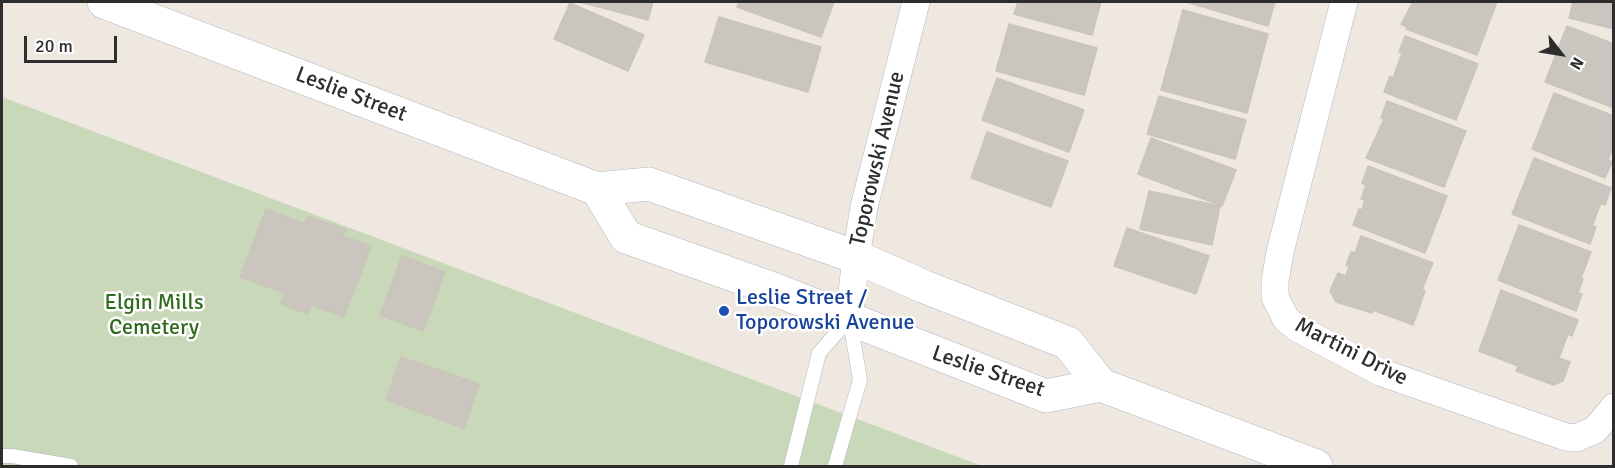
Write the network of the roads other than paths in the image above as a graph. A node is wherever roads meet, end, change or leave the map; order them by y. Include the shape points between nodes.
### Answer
1 (104, 2) edge
2 (916, 2) edge
3 (1344, 2) edge
4 (597, 189) junction
5 (856, 257) junction
6 (849, 318) junction
7 (1101, 385) junction
8 (1614, 407) edge
9 (2, 456) edge
10 (71, 466) edge
11 (791, 466) edge
12 (835, 466) edge
13 (1316, 466) edge

1 - 4 main road, Leslie Street
2 - 5 street, Toporowski Avenue via 864,207
3 - 8 street, Martini Drive via 1275,281 1275,297 1286,320 1380,372 1566,437 1576,438 1595,430
4 - 5 main road, Leslie Street via 649,184
4 - 6 main road, Leslie Street via 626,237
5 - 6 street, Toporowski Avenue
5 - 7 main road, Leslie Street via 1068,343
6 - 7 main road, Leslie Street via 1046,396
6 - 11 lane via 819,353
6 - 12 lane via 860,380
7 - 13 main road
9 - 10 lane

